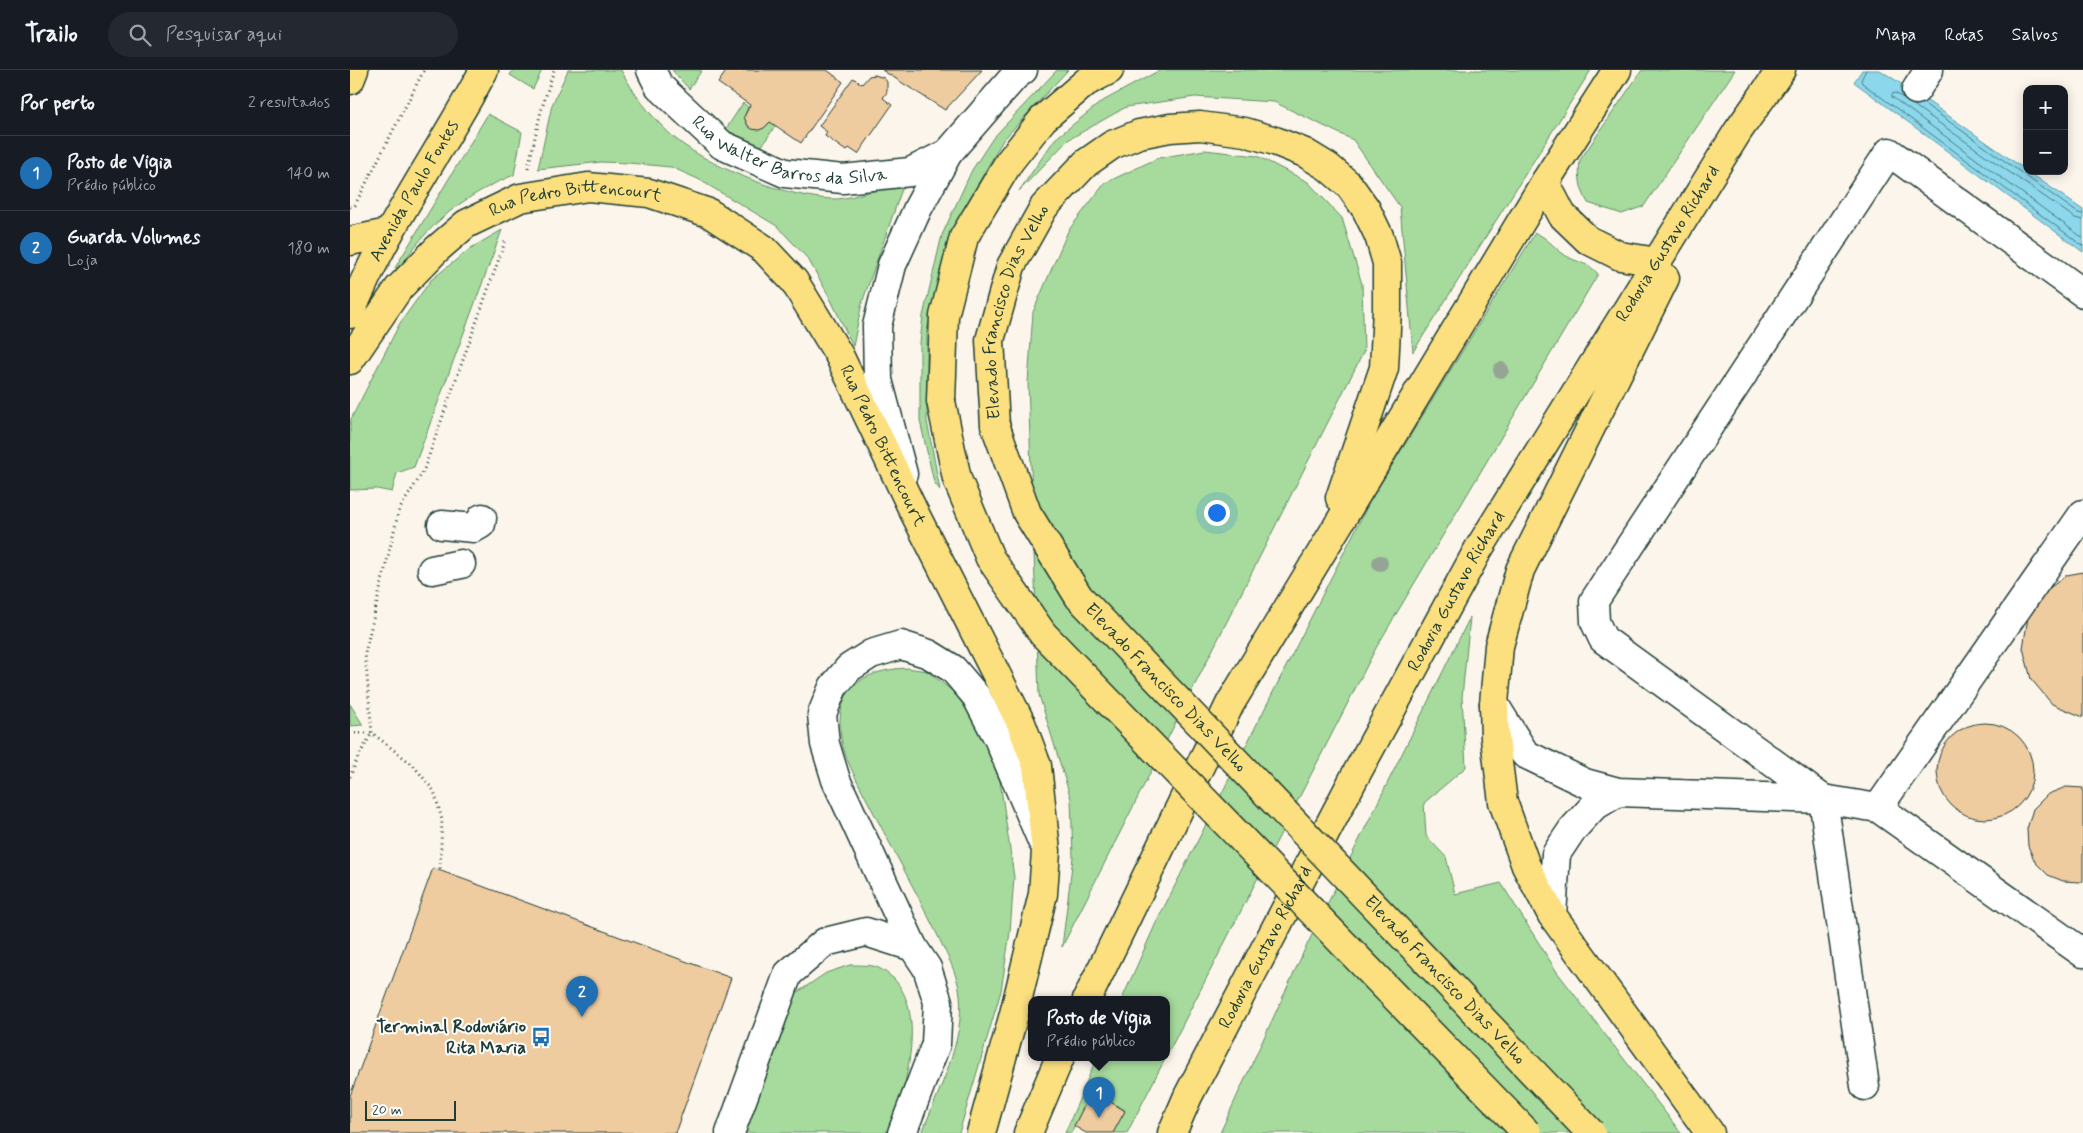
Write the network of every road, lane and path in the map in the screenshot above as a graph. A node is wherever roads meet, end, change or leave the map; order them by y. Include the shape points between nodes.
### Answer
1 (354, 70) edge
2 (424, 70) edge
3 (484, 70) edge
4 (554, 70) edge
5 (651, 70) edge
6 (1023, 70) edge
7 (1109, 70) edge
8 (1617, 70) edge
9 (1781, 70) edge
10 (350, 80) edge
11 (1738, 131) junction
12 (948, 153) junction
13 (1545, 182) junction
14 (520, 198) junction
15 (350, 207) edge
16 (388, 233) junction
17 (350, 241) edge
18 (1657, 262) junction
19 (2083, 293) edge
20 (350, 314) edge
21 (350, 360) edge
22 (913, 510) junction
23 (2083, 514) edge
24 (482, 518) dead end
25 (442, 525) dead end
26 (1324, 547) junction
27 (461, 564) dead end
28 (432, 570) dead end
29 (1494, 704) junction
30 (350, 733) edge
31 (372, 733) junction
32 (350, 777) edge
33 (1618, 792) junction
34 (1822, 798) junction
35 (1878, 808) junction
36 (1046, 851) junction
37 (440, 870) dead end
38 (1552, 915) junction
39 (913, 947) junction
40 (2083, 953) edge
41 (1087, 996) edge
42 (1058, 1061) edge
43 (1865, 1086) dead end
44 (730, 1133) edge
45 (902, 1133) edge
46 (981, 1133) edge
47 (1028, 1133) edge
48 (1172, 1133) edge
49 (1527, 1133) edge
50 (1591, 1133) edge
51 (1710, 1133) edge

1 - 10 main road
2 - 15 path via 355,205
3 - 16 main road, Avenida Paulo Fontes
4 - 14 path
5 - 12 lane, Rua Walter Barros da Silva via 659,86 722,145 785,173 843,179 910,172
6 - 12 lane
7 - 49 main road, bridge via 1086,82 1043,119 1009,162 964,236 944,316 940,401 956,479 990,558 1043,634
8 - 13 main road
9 - 11 main road, Rodovia Gustavo Richard
11 - 18 main road, Rodovia Gustavo Richard
11 - 29 main road via 1520,570 1498,646
12 - 22 lane via 892,265 877,326 878,380
13 - 18 main road via 1562,215 1588,240 1620,256
13 - 26 main road
14 - 21 main road, Rua Pedro Bittencourt via 466,224 437,249 399,288
14 - 22 main road, Rua Pedro Bittencourt via 588,187 649,193 709,214 764,249 794,281 839,355
14 - 31 path via 422,472 399,510 365,653
16 - 17 main road
16 - 20 main road, Avenida Paulo Fontes via 366,274
18 - 48 main road, Rodovia Gustavo Richard via 1478,550 1348,789 1188,1096
19 - 34 lane via 1889,152 1594,601 1595,622 1603,639
22 - 36 main road, Rua Pedro Bittencourt via 1021,723 1037,766
23 - 35 lane
24 - 25 lane via 481,524 474,528
26 - 41 main road via 1230,704
26 - 50 main road, Elevado Francisco Dias Velho, bridge via 1384,368 1387,263 1366,209 1349,185 1328,167 1275,141 1200,126 1138,134 1112,145 1086,163 1044,207 1011,266 990,340 995,425 1027,513 1079,597
27 - 28 lane
29 - 33 lane via 1526,754 1585,783
29 - 38 main road via 1504,802 1526,866
30 - 31 path
31 - 32 path
31 - 37 path via 413,765 434,791 442,820
33 - 34 lane
33 - 38 lane via 1593,807 1556,854
34 - 35 lane
34 - 43 lane
35 - 40 lane
36 - 39 lane via 998,738 976,696 953,669 929,654 901,644 871,654 849,668 833,687 822,714 825,744 836,780
36 - 46 main road, Rua Pedro Bittencourt via 1043,894
38 - 51 main road
39 - 44 lane via 866,932 825,942 788,974
39 - 45 lane via 927,968 938,1002 936,1044
42 - 47 main road

